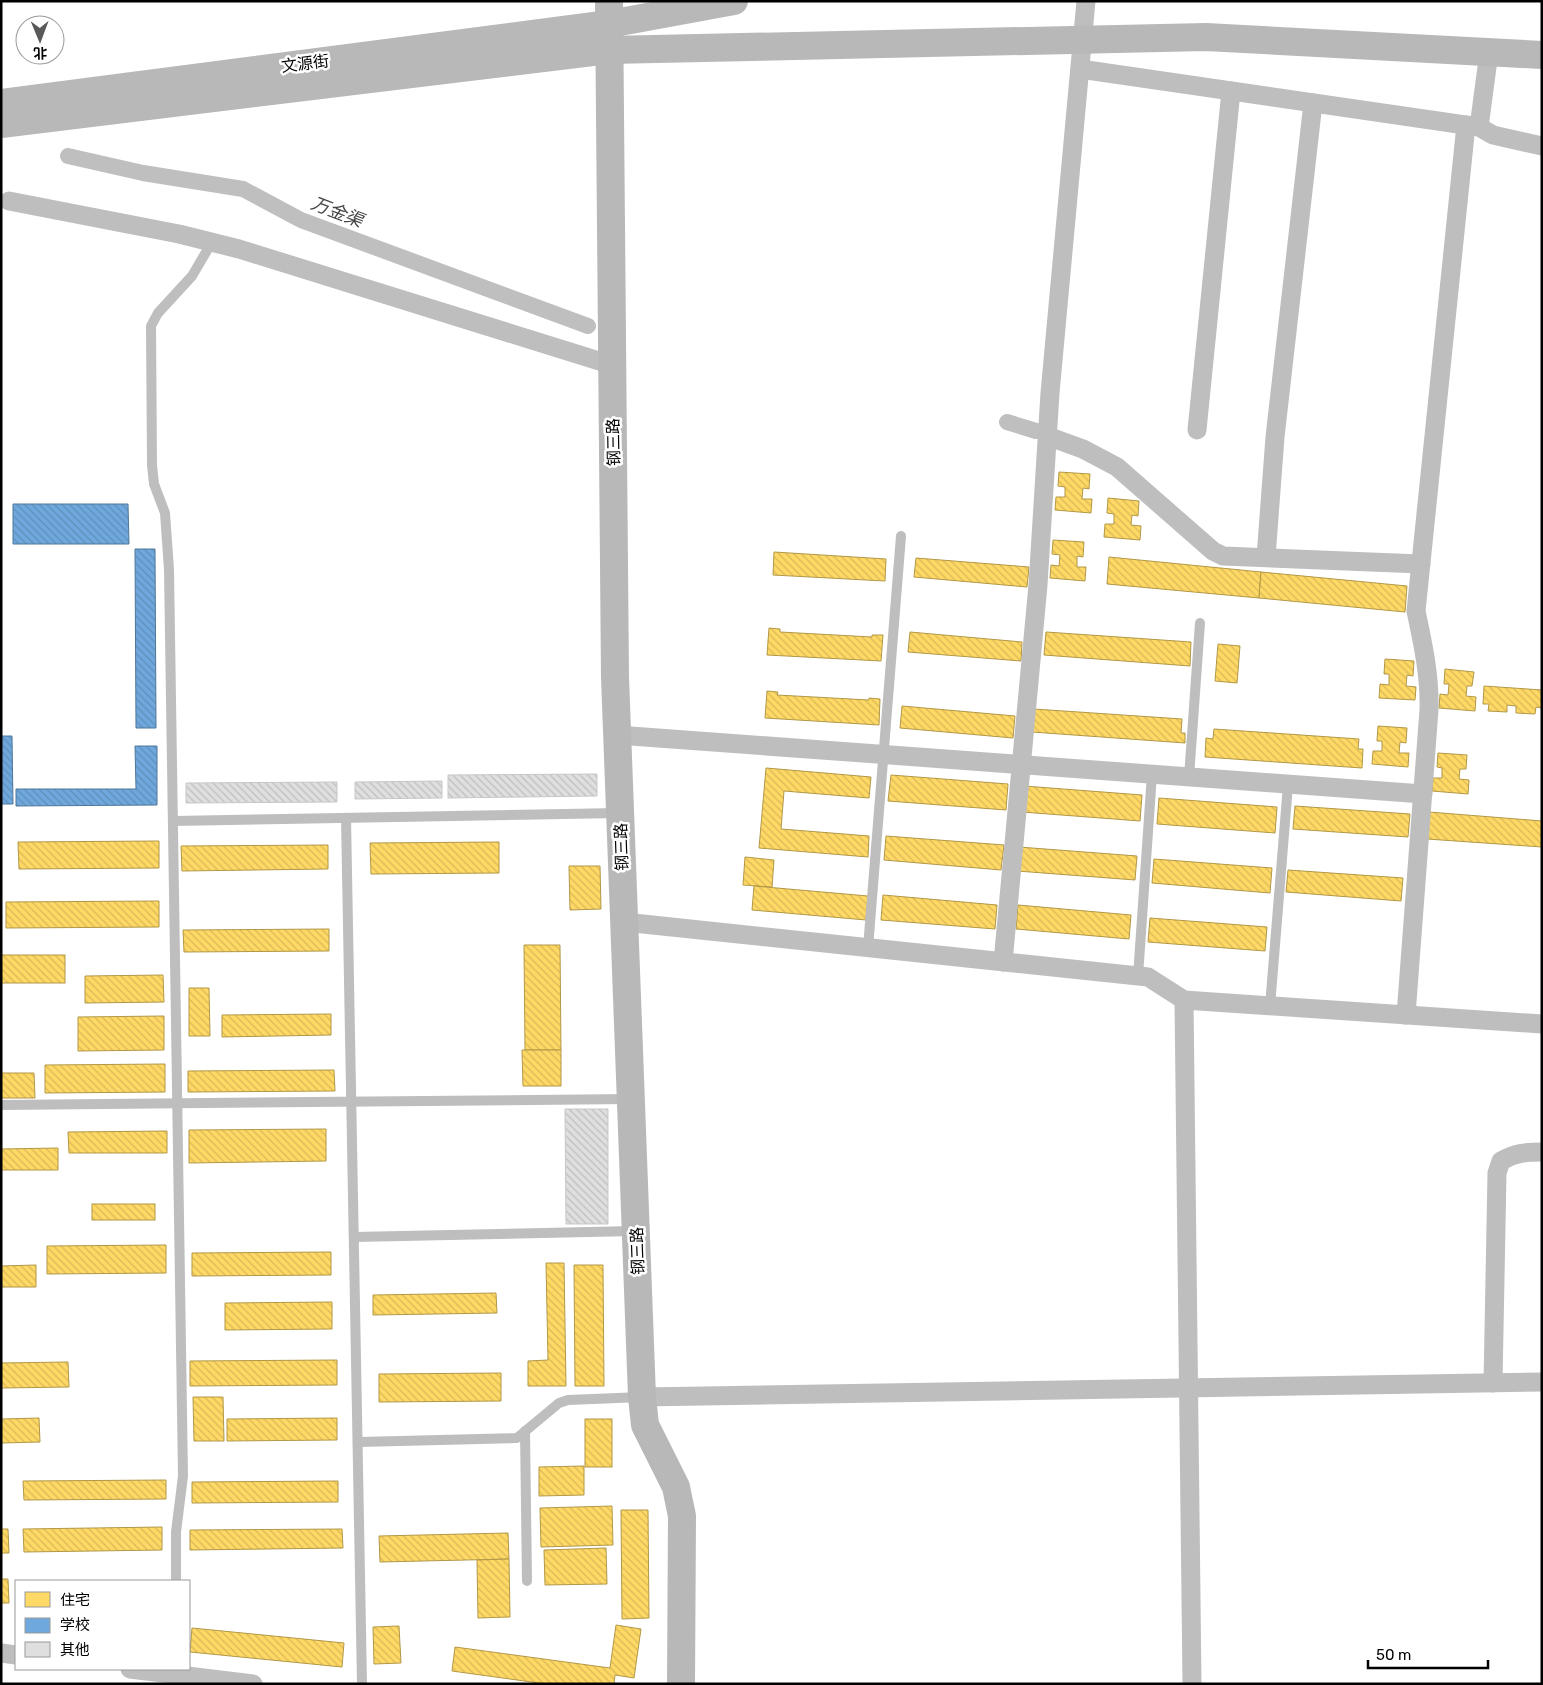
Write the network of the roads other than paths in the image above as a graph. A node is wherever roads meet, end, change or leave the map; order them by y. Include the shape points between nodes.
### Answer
1 (734, 1) edge
2 (1086, 1) edge
3 (609, 12) edge
4 (1082, 40) junction
5 (609, 50) junction
6 (1489, 52) junction
7 (1542, 55) edge
8 (1080, 69) junction
9 (1231, 91) junction
10 (1, 103) edge
11 (1313, 103) junction
12 (1, 124) edge
13 (1472, 126) junction
14 (1542, 146) edge
15 (9, 201) dead end
16 (212, 242) junction
17 (612, 366) junction
18 (1197, 430) dead end
19 (1047, 436) junction
20 (902, 536) dead end
21 (1266, 557) junction
22 (1420, 564) junction
23 (1200, 623) dead end
24 (617, 735) junction
25 (884, 755) junction
26 (1021, 765) junction
27 (1152, 774) junction
28 (1189, 777) junction
29 (1288, 784) junction
30 (1423, 794) junction
31 (620, 813) junction
32 (346, 818) junction
33 (173, 821) junction
34 (624, 922) junction
35 (868, 948) junction
36 (1003, 962) junction
37 (1138, 976) junction
38 (1184, 1000) junction
39 (1270, 1006) junction
40 (1406, 1015) junction
41 (1542, 1024) edge
42 (631, 1099) junction
43 (351, 1102) junction
44 (1, 1104) edge
45 (177, 1104) junction
46 (1542, 1152) edge
47 (636, 1231) junction
48 (354, 1237) junction
49 (1542, 1382) edge
50 (1493, 1383) junction
51 (1187, 1388) junction
52 (642, 1397) junction
53 (525, 1431) junction
54 (359, 1442) junction
55 (176, 1580) edge
56 (527, 1581) dead end
57 (1, 1653) edge
58 (15, 1655) edge
59 (146, 1670) edge
60 (177, 1672) edge
61 (253, 1684) edge
62 (362, 1684) edge
63 (681, 1684) edge
64 (1192, 1684) edge

1 - 3 street, 文源街
2 - 4 street
3 - 5 street, 钢三路
3 - 10 street, 文源街
4 - 5 street, 文源街
4 - 6 street, 文源街 via 1206,37
4 - 8 street
5 - 12 street, 文源街
5 - 17 street, 钢三路
6 - 7 street, 文源街
6 - 13 street
8 - 9 street
8 - 19 street
9 - 11 street
9 - 18 street
11 - 13 street
11 - 21 street via 1276,427
13 - 14 street via 1493,135
13 - 22 street
15 - 16 street
16 - 17 street
16 - 33 lane via 192,276 158,312 152,326 152,466 154,484 165,512 169,570
17 - 24 street, 钢三路
19 - 21 street via 1117,467 1213,551 1224,556
19 - 26 street via 1038,584
20 - 25 lane
21 - 22 street
22 - 30 street via 1416,611 1430,689
23 - 28 lane
24 - 25 street
24 - 31 street, 钢三路
25 - 26 street
25 - 35 lane
26 - 27 street
26 - 36 street
27 - 28 street
27 - 37 lane
28 - 29 street
29 - 30 street
29 - 39 lane
30 - 40 street
31 - 32 lane
31 - 34 street, 钢三路
32 - 33 lane
32 - 43 lane
33 - 45 lane
34 - 35 street
34 - 42 street, 钢三路
35 - 36 street
36 - 37 street
37 - 38 street via 1160,983
38 - 39 street
38 - 51 street
39 - 40 street
40 - 41 street
42 - 43 lane
42 - 47 street, 钢三路
43 - 45 lane
43 - 48 lane
44 - 45 lane
45 - 55 lane via 183,1476 176,1532
46 - 50 street via 1512,1154 1501,1161 1497,1173
47 - 48 lane
47 - 52 street, 钢三路
48 - 54 lane
49 - 50 street
50 - 51 street
51 - 52 street
51 - 64 street
52 - 53 lane via 568,1400 559,1403
52 - 63 street, 钢三路 via 645,1425 676,1487 682,1516
53 - 54 lane via 517,1438
53 - 56 lane
54 - 62 lane
57 - 58 street
59 - 60 street
60 - 61 street

